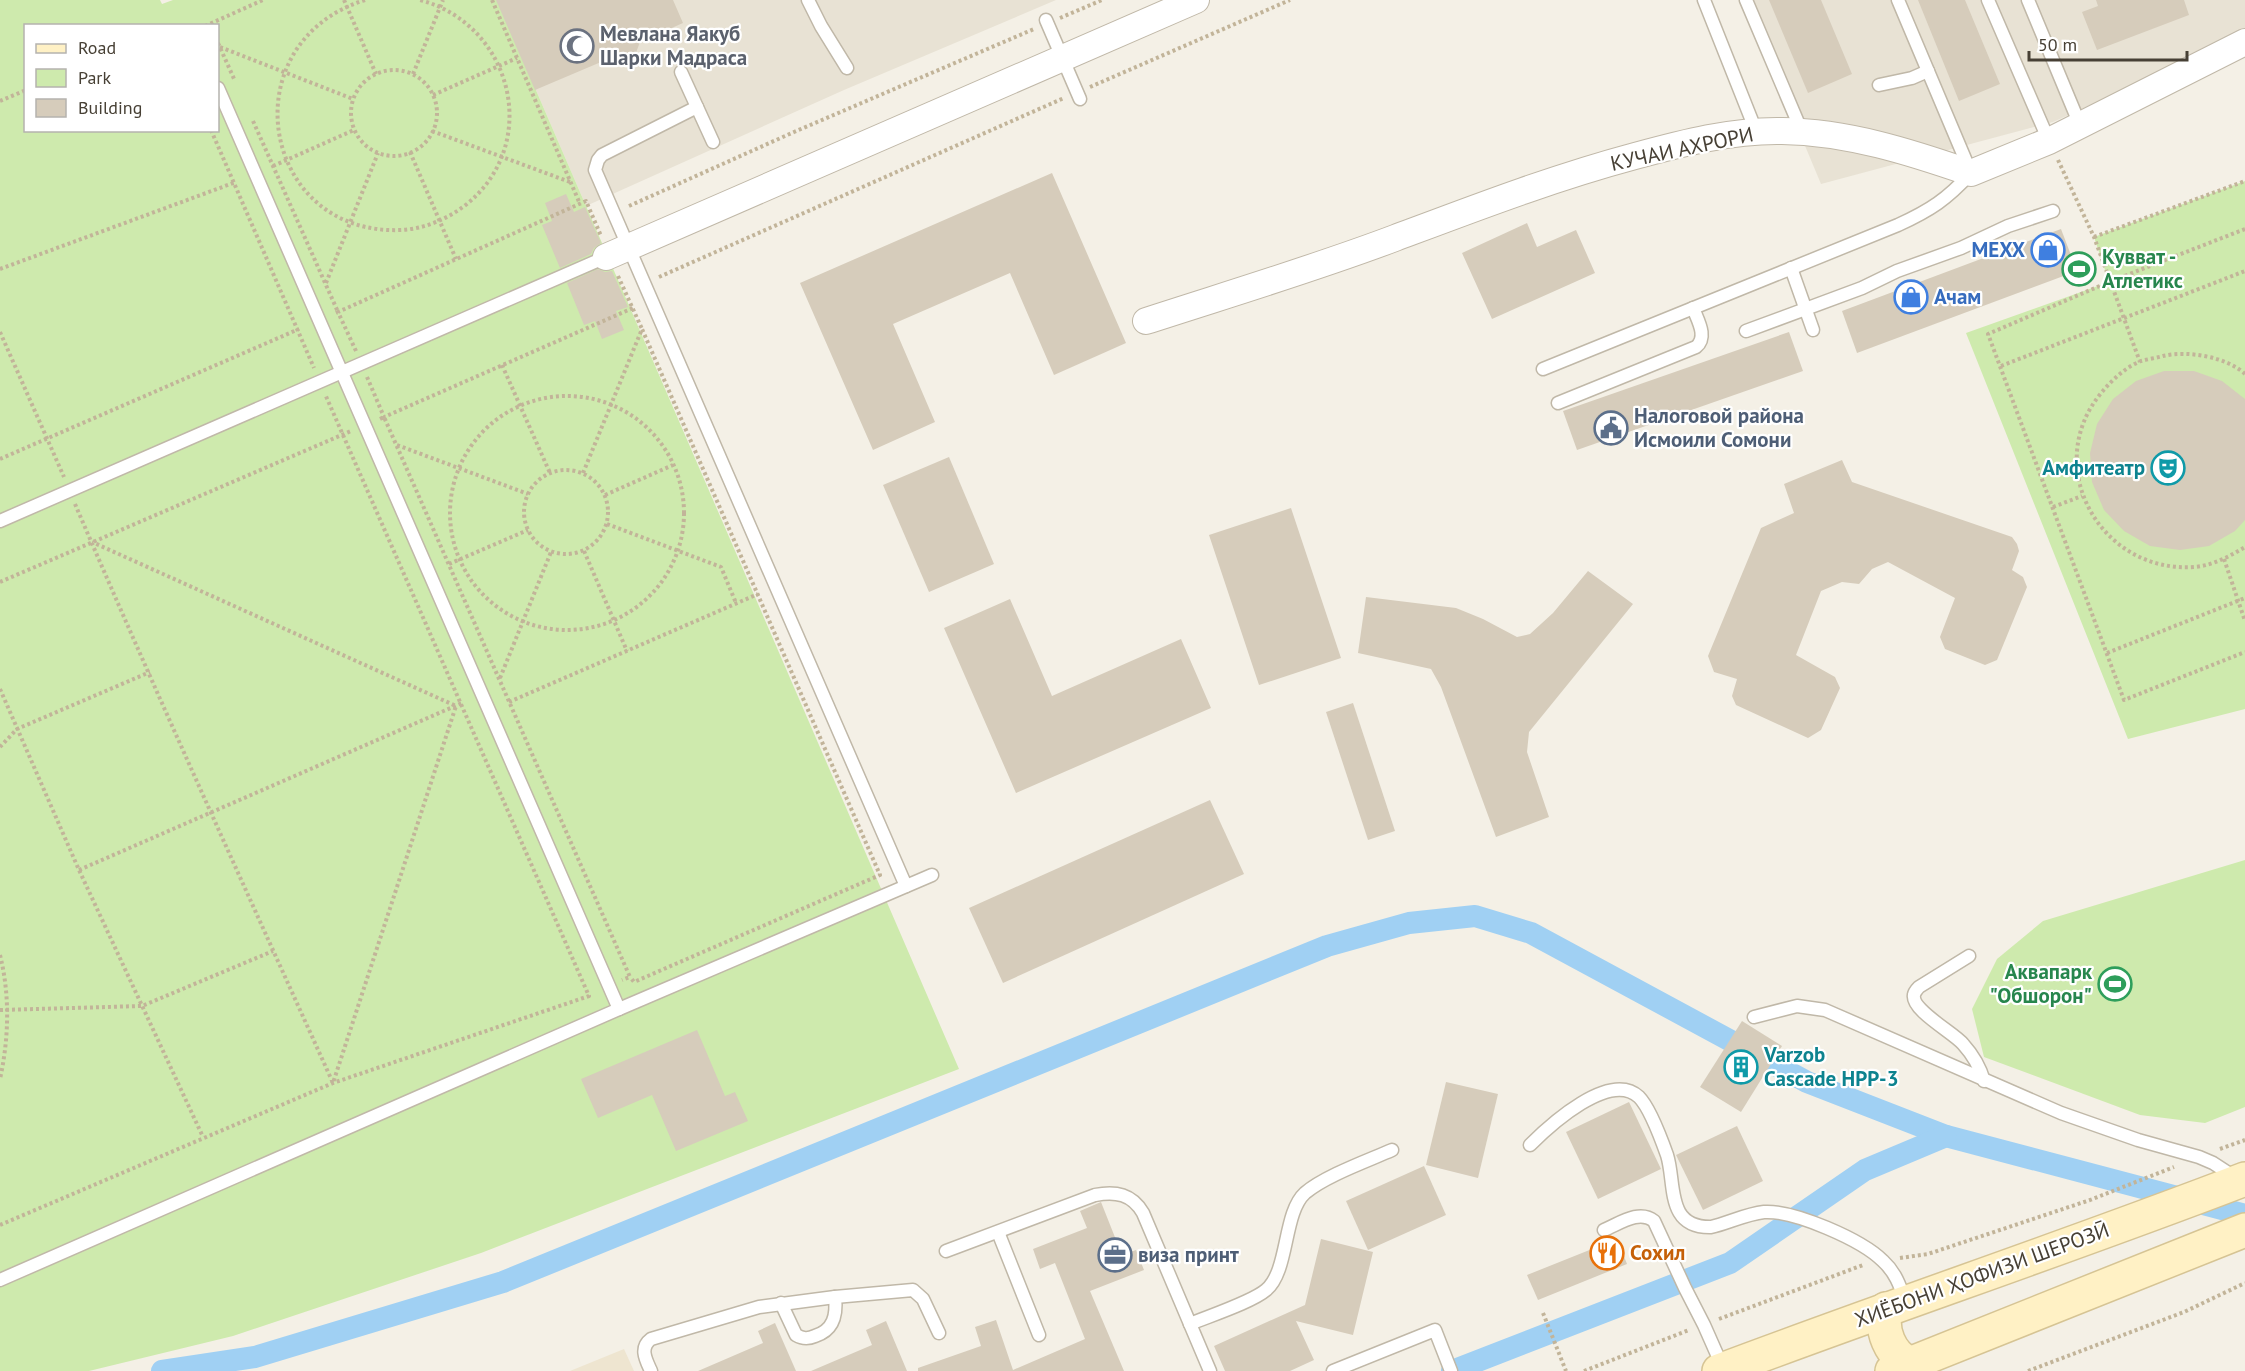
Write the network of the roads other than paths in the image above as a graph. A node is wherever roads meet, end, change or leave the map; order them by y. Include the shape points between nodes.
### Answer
1 (808, 0) edge
2 (1196, 0) edge
3 (1704, 0) edge
4 (1746, 0) edge
5 (1898, 0) edge
6 (1988, 0) edge
7 (2028, 0) edge
8 (1047, 22) road end
9 (2245, 42) edge
10 (1062, 58) junction
11 (847, 68) dead end
12 (1928, 71) junction
13 (681, 72) dead end
14 (1879, 86) dead end
15 (219, 90) edge
16 (1079, 96) road end
17 (697, 107) junction
18 (2080, 125) junction
19 (1756, 131) junction
20 (1802, 132) junction
21 (2049, 141) junction
22 (712, 142) dead end
23 (1971, 173) junction
24 (2053, 211) dead end
25 (617, 252) junction
26 (1791, 268) junction
27 (1693, 308) junction
28 (1806, 309) junction
29 (1146, 321) dead end
30 (1813, 330) dead end
31 (1746, 331) dead end
32 (1543, 369) dead end
33 (341, 372) junction
34 (1558, 403) dead end
35 (0, 520) edge
36 (932, 875) dead end
37 (906, 886) junction
38 (1968, 956) dead end
39 (619, 1009) junction
40 (1754, 1017) dead end
41 (1984, 1081) junction
42 (1530, 1144) dead end
43 (1392, 1150) dead end
44 (2242, 1180) edge
45 (1604, 1230) dead end
46 (2245, 1230) edge
47 (998, 1232) junction
48 (946, 1251) dead end
49 (0, 1280) edge
50 (835, 1297) junction
51 (782, 1304) junction
52 (1896, 1305) junction
53 (1190, 1324) junction
54 (939, 1333) dead end
55 (1039, 1335) dead end
56 (1767, 1363) edge
57 (1901, 1368) edge
58 (1721, 1370) edge
59 (651, 1371) edge
60 (1210, 1371) edge
61 (1333, 1371) edge
62 (1451, 1371) edge

1 - 11 lane
2 - 10 street
3 - 19 lane
4 - 20 lane
5 - 12 lane
6 - 21 lane
7 - 18 lane
8 - 10 lane
9 - 18 street
10 - 16 lane
10 - 25 street
12 - 14 lane
12 - 23 lane
13 - 17 lane
15 - 33 lane
17 - 22 lane
17 - 25 lane via 597,160 595,170 613,213
18 - 21 street
19 - 20 street, КУЧАИ АХРОРИ
19 - 29 street, КУЧАИ АХРОРИ via 1609,163
20 - 23 street, КУЧАИ АХРОРИ via 1841,136 1908,152
21 - 23 street
23 - 26 lane via 1945,199 1921,215
24 - 28 lane
25 - 33 lane
25 - 37 lane via 644,284
26 - 27 lane
26 - 28 lane
27 - 32 lane
27 - 34 lane via 1702,337 1696,347
28 - 30 lane
28 - 31 lane
33 - 35 lane
33 - 39 lane
36 - 37 lane
37 - 39 lane
38 - 41 lane via 1918,987 1914,1000 1924,1013 1963,1042
39 - 49 lane
40 - 41 lane via 1797,1006 1825,1010
41 - 44 lane via 2108,1130 2199,1157
42 - 52 lane via 1578,1106 1604,1093 1626,1091 1641,1099 1646,1107 1667,1155 1675,1204 1694,1225 1711,1227 1764,1212 1806,1220 1859,1243 1882,1260 1895,1275
43 - 53 lane via 1306,1193 1297,1205 1272,1284 1261,1294
44 - 52 main road, ХИЁБОНИ ҲОФИЗИ ШЕРОЗӢ
45 - 58 lane via 1638,1216 1649,1218 1704,1325
46 - 57 main road
47 - 48 lane
47 - 53 lane via 1095,1195 1124,1194 1143,1213
47 - 55 lane
50 - 51 lane
50 - 51 lane via 836,1313 831,1325 811,1338 796,1335
50 - 54 lane via 913,1290 923,1299
51 - 59 lane via 651,1339 644,1347
52 - 56 main road, ХИЁБОНИ ҲОФИЗИ ШЕРОЗӢ
52 - 57 main road via 1883,1319
53 - 60 lane
56 - 58 main road, ХИЁБОНИ ҲОФИЗИ ШЕРОЗӢ
61 - 62 lane via 1435,1330

